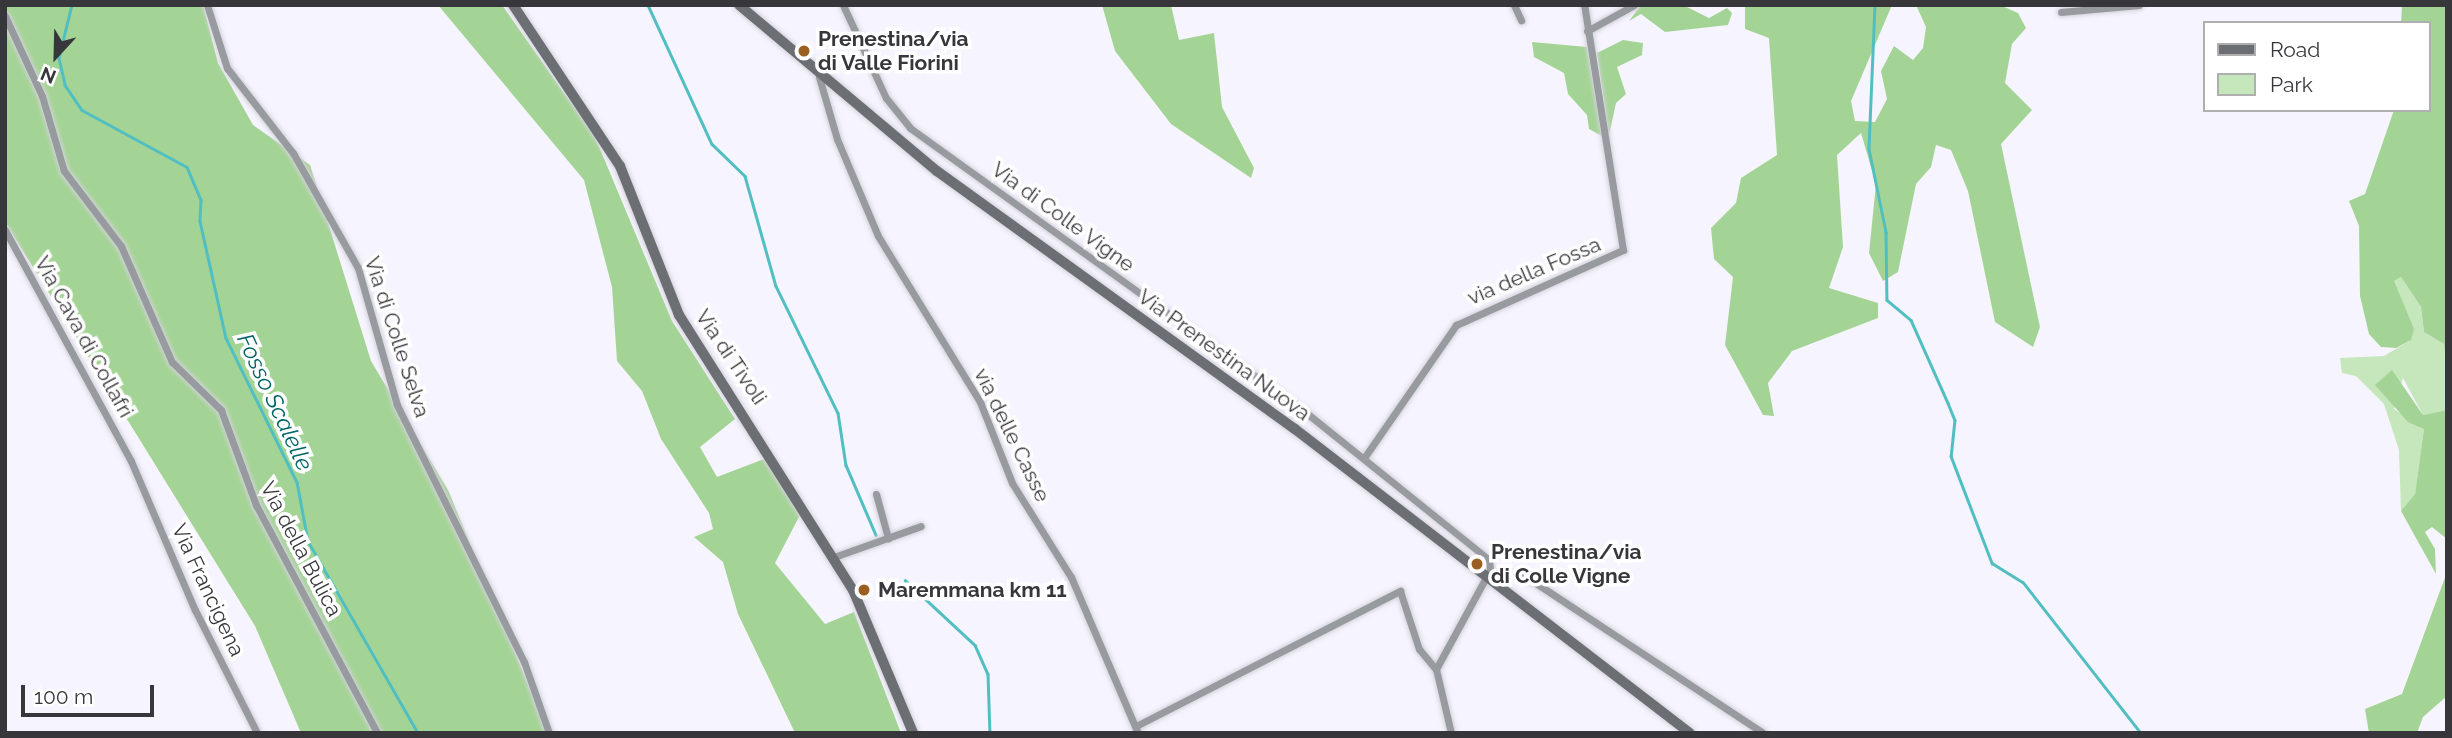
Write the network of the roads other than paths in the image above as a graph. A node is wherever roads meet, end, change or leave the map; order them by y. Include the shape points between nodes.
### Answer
1 (207, 5) edge
2 (513, 5) edge
3 (739, 5) edge
4 (843, 5) edge
5 (1514, 5) edge
6 (1584, 5) edge
7 (1634, 5) edge
8 (2139, 5) edge
9 (2061, 12) dead end
10 (5, 16) edge
11 (1521, 20) dead end
12 (1587, 31) junction
13 (819, 77) junction
14 (5, 230) edge
15 (1364, 458) junction
16 (131, 461) joint
17 (876, 494) dead end
18 (921, 526) dead end
19 (888, 538) junction
20 (834, 558) junction
21 (1519, 572) dead end
22 (1485, 578) junction
23 (1436, 669) junction
24 (1137, 729) edge
25 (257, 733) edge
26 (377, 733) edge
27 (549, 733) edge
28 (913, 733) edge
29 (1451, 733) edge
30 (1690, 733) edge
31 (1763, 733) edge

1 - 27 street, Via di Colle Selva via 227,68 293,153 358,268 400,411 524,662
2 - 20 main road, Via di Tivoli via 623,172 682,319
3 - 13 main road, Via Prenestina Nuova
4 - 15 street, Via di Colle Vigne via 886,98 909,128
5 - 11 street
6 - 12 street, via della Fossa
7 - 12 street
8 - 9 street
10 - 26 street, Via della Bulica via 42,96 64,171 121,246 172,362 221,410 256,505
12 - 15 street, via della Fossa via 1622,251 1456,325
13 - 22 main road, Via Prenestina Nuova via 977,201 1295,429
13 - 24 street, via delle Casse via 837,139 878,236 980,402 1004,467 1069,574
14 - 16 street, Via Cava di Collafri
15 - 22 street, Via di Colle Vigne via 1489,560
16 - 25 street, Via Francigena via 195,610
17 - 19 street
18 - 19 street
19 - 20 street
20 - 28 main road, Via di Tivoli
21 - 31 street
22 - 23 street
22 - 30 main road, Via Prenestina Nuova
23 - 24 street via 1419,649 1401,591
23 - 29 street

